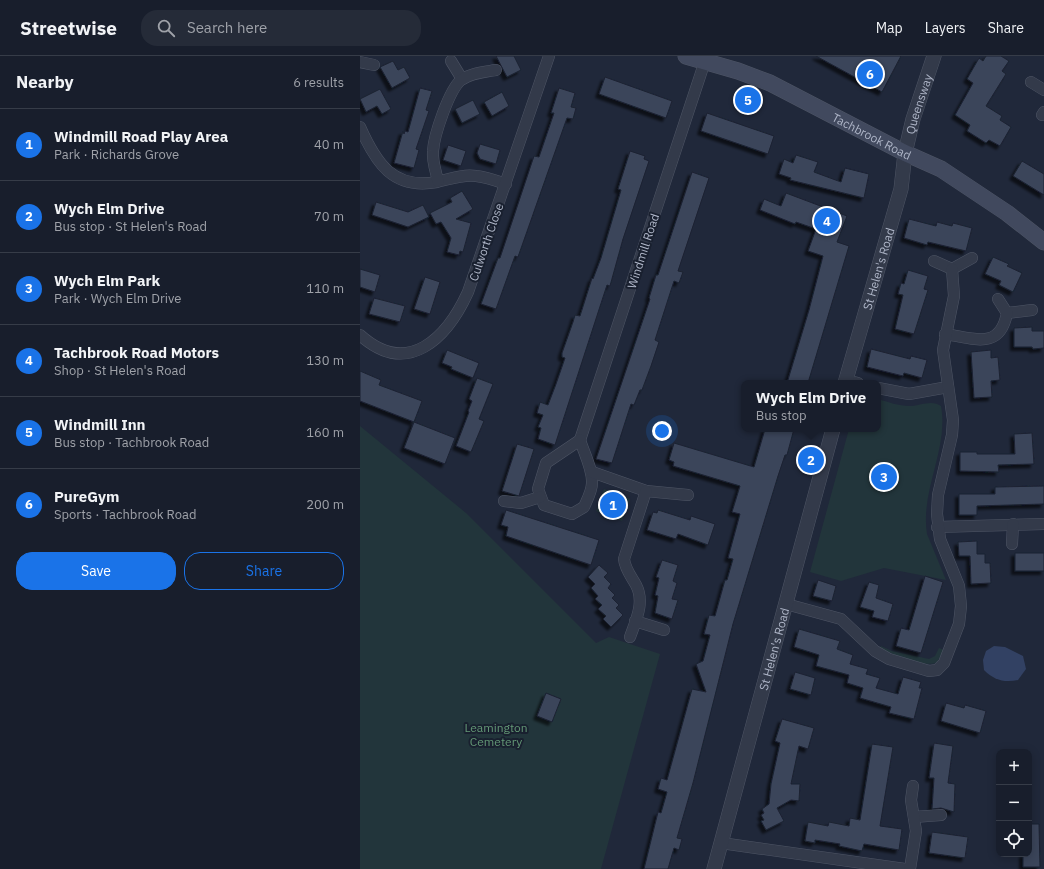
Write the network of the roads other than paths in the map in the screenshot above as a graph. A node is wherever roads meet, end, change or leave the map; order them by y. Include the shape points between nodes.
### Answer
1 (549, 56) edge
2 (686, 56) edge
3 (934, 56) edge
4 (451, 61) dead end
5 (705, 61) junction
6 (360, 62) edge
7 (374, 66) dead end
8 (496, 70) dead end
9 (462, 80) junction
10 (1031, 82) dead end
11 (1044, 90) edge
12 (360, 127) edge
13 (905, 153) junction
14 (438, 181) junction
15 (506, 184) junction
16 (1044, 242) edge
17 (972, 258) dead end
18 (934, 261) dead end
19 (952, 269) junction
20 (998, 299) dead end
21 (1032, 310) dead end
22 (1007, 313) junction
23 (945, 334) junction
24 (360, 335) edge
25 (851, 380) edge
26 (948, 387) junction
27 (881, 389) edge
28 (832, 432) edge
29 (580, 440) junction
30 (592, 472) junction
31 (646, 491) junction
32 (688, 495) dead end
33 (540, 497) junction
34 (504, 501) dead end
35 (1012, 524) junction
36 (1044, 524) edge
37 (937, 527) junction
38 (1012, 544) dead end
39 (786, 604) junction
40 (635, 621) junction
41 (664, 630) dead end
42 (630, 636) dead end
43 (913, 786) dead end
44 (941, 815) dead end
45 (914, 817) junction
46 (721, 843) junction
47 (714, 869) edge
48 (905, 869) edge
49 (910, 869) edge

1 - 15 street, Culworth Close
2 - 5 main road, Tachbrook Road
3 - 13 street, Queensway via 916,108
4 - 9 street
5 - 13 main road, Tachbrook Road via 770,84
5 - 29 street, Windmill Road
6 - 7 street
8 - 9 street via 475,74
9 - 14 street via 449,95 434,143 433,160
10 - 11 street
12 - 14 street via 376,160 393,175 410,182
13 - 16 main road, Tachbrook Road via 953,176
13 - 25 street, St Helen's Road via 899,197
14 - 15 street via 472,175
15 - 24 street, Culworth Close via 468,292 453,319 438,338 417,350 397,353 382,350
17 - 19 street
18 - 19 street
19 - 23 street via 954,296
20 - 22 street
21 - 22 street
22 - 23 street via 1002,331 990,340
23 - 26 street via 943,357
26 - 27 street via 909,394
26 - 37 street via 953,420 952,435 938,494
28 - 39 street, St Helen's Road
29 - 30 street
29 - 33 street via 546,463 538,489
30 - 31 street
30 - 33 street via 592,484 584,507 572,514 544,505
31 - 32 street
31 - 40 street via 624,559 639,592 640,602
33 - 34 street via 521,503
35 - 36 street
35 - 37 street
35 - 38 street
37 - 39 street via 959,586 961,606 959,624 944,663 937,670 929,671 887,658 875,651 841,619
39 - 46 street, St Helen's Road
40 - 41 street
40 - 42 street
43 - 45 street via 911,800
44 - 45 street
45 - 49 street via 915,838
46 - 47 street, St Helen's Road
46 - 48 street

